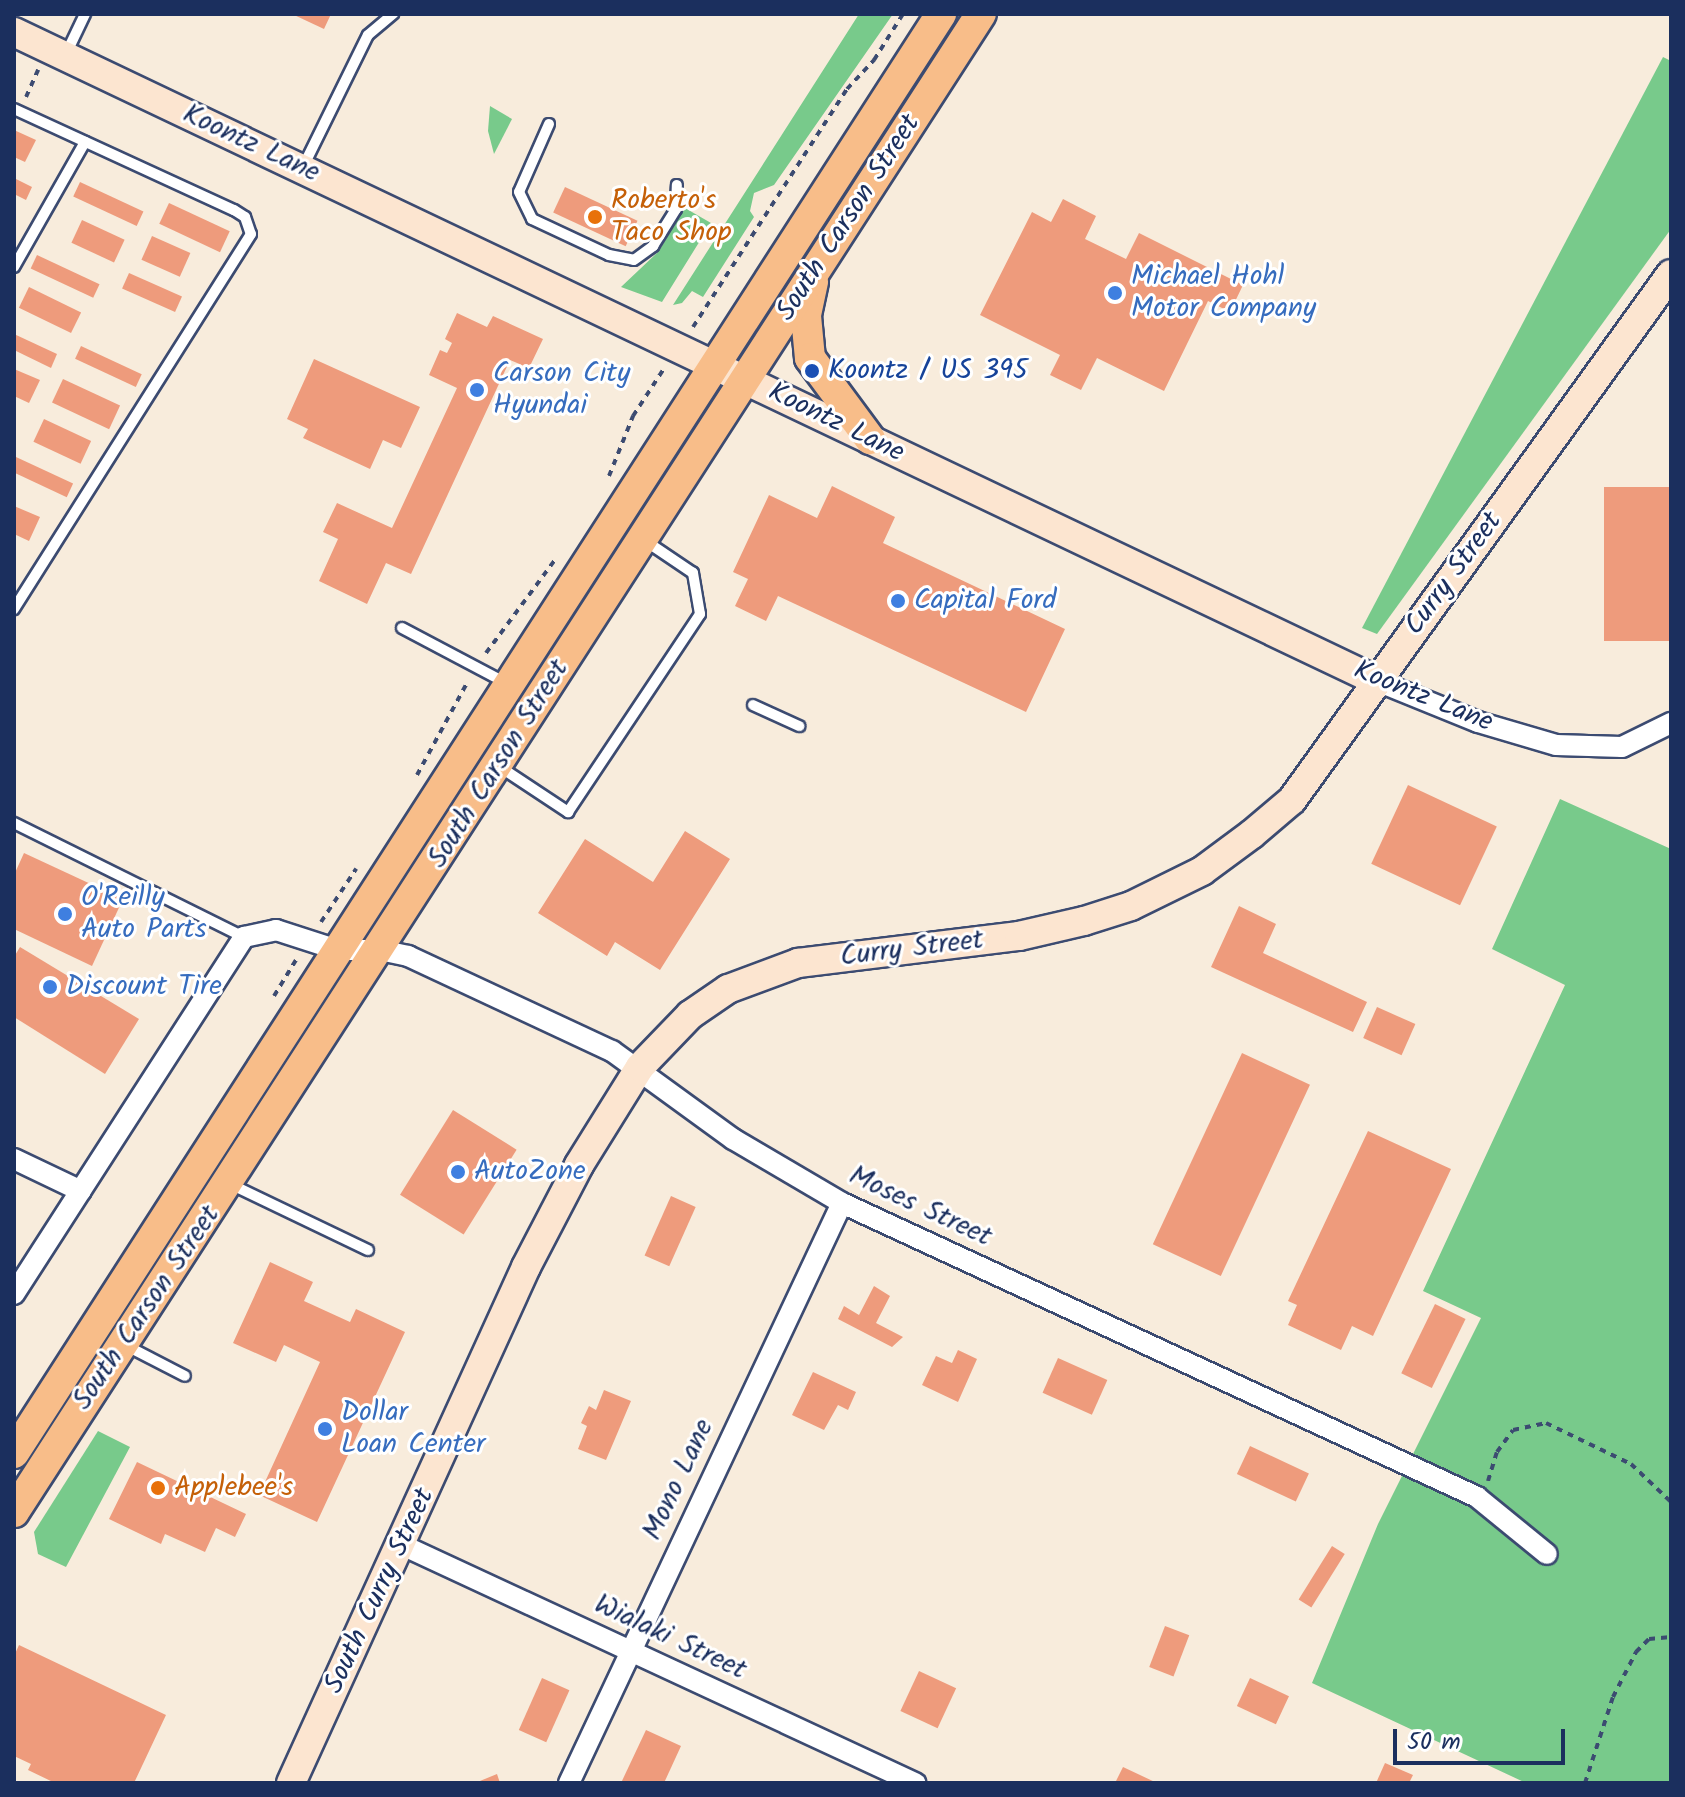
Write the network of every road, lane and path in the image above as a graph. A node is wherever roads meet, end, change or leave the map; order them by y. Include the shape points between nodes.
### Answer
1 (85, 14) edge
2 (393, 14) edge
3 (903, 14) edge
4 (941, 14) edge
5 (981, 14) edge
6 (14, 32) edge
7 (65, 56) junction
8 (38, 70) dead end
9 (16, 111) edge
10 (549, 124) dead end
11 (85, 142) junction
12 (302, 169) junction
13 (677, 185) dead end
14 (14, 267) edge
15 (816, 269) junction
16 (1671, 274) edge
17 (679, 347) junction
18 (714, 365) junction
19 (746, 379) junction
20 (870, 439) junction
21 (605, 484) dead end
22 (642, 538) junction
23 (565, 545) dead end
24 (14, 609) edge
25 (402, 628) dead end
26 (477, 667) junction
27 (1377, 681) junction
28 (509, 685) junction
29 (753, 705) dead end
30 (1671, 723) edge
31 (799, 726) dead end
32 (499, 766) junction
33 (416, 778) dead end
34 (14, 823) edge
35 (360, 864) dead end
36 (244, 937) junction
37 (307, 943) junction
38 (338, 950) junction
39 (380, 950) junction
40 (717, 997) joint
41 (267, 1007) dead end
42 (640, 1067) junction
43 (14, 1159) edge
44 (230, 1184) junction
45 (81, 1191) junction
46 (842, 1203) junction
47 (368, 1250) dead end
48 (14, 1294) edge
49 (122, 1343) junction
50 (185, 1376) dead end
51 (14, 1453) edge
52 (1477, 1497) junction
53 (1671, 1502) edge
54 (14, 1512) edge
55 (402, 1545) junction
56 (1547, 1554) dead end
57 (1671, 1637) edge
58 (630, 1650) junction
59 (291, 1783) edge
60 (569, 1783) edge
61 (915, 1783) edge
62 (1585, 1783) edge

1 - 7 lane
2 - 12 lane via 368,35
3 - 17 path via 874,60 847,89
4 - 18 main road, South Carson Street
5 - 15 main road, South Carson Street
6 - 7 street, Koontz Lane
7 - 12 street, Koontz Lane
8 - 9 path
9 - 11 lane
10 - 13 lane via 519,192 526,213 545,225 609,255 634,260 653,246 676,209
11 - 14 lane
11 - 24 lane via 234,210 245,217 251,234
12 - 17 street, Koontz Lane
15 - 19 main road, South Carson Street
15 - 20 main road via 806,316 810,358
16 - 27 street, Curry Street
17 - 18 street, Koontz Lane
17 - 21 path via 633,416
18 - 19 street, Koontz Lane
18 - 28 main road, South Carson Street
19 - 20 street, Koontz Lane
19 - 22 main road, South Carson Street
20 - 27 street, Koontz Lane
22 - 32 main road, South Carson Street
22 - 32 lane via 693,573 700,614 568,812
23 - 26 path
25 - 26 lane
26 - 28 lane
26 - 33 path
27 - 30 street, Koontz Lane via 1478,722 1556,745 1622,747
27 - 40 street, Curry Street via 1292,800 1202,871 1131,906 1019,936 798,963
28 - 38 main road, South Carson Street
29 - 31 lane
32 - 39 main road, South Carson Street
34 - 36 lane
35 - 37 path
36 - 37 street, Moses Street via 268,929
36 - 45 street
37 - 38 street, Moses Street
37 - 41 path
38 - 39 street, Moses Street
38 - 51 main road, South Carson Street
39 - 42 street, Moses Street via 419,960
39 - 44 main road, South Carson Street
40 - 42 street, South Curry Street via 690,1015
42 - 46 street, Moses Street via 733,1139
42 - 55 street, South Curry Street via 579,1165 526,1267
43 - 45 street
44 - 47 lane
44 - 49 main road, South Carson Street
45 - 48 street
46 - 52 street, Moses Street
46 - 58 street, Mono Lane
49 - 50 lane
49 - 54 main road, South Carson Street
52 - 53 path via 1513,1430 1546,1423 1631,1464
52 - 56 street, Moses Street
55 - 58 street, Wialaki Street
55 - 59 street, South Curry Street
57 - 62 path via 1649,1639 1636,1652 1613,1697
58 - 60 street, Mono Lane
58 - 61 street, Wialaki Street

